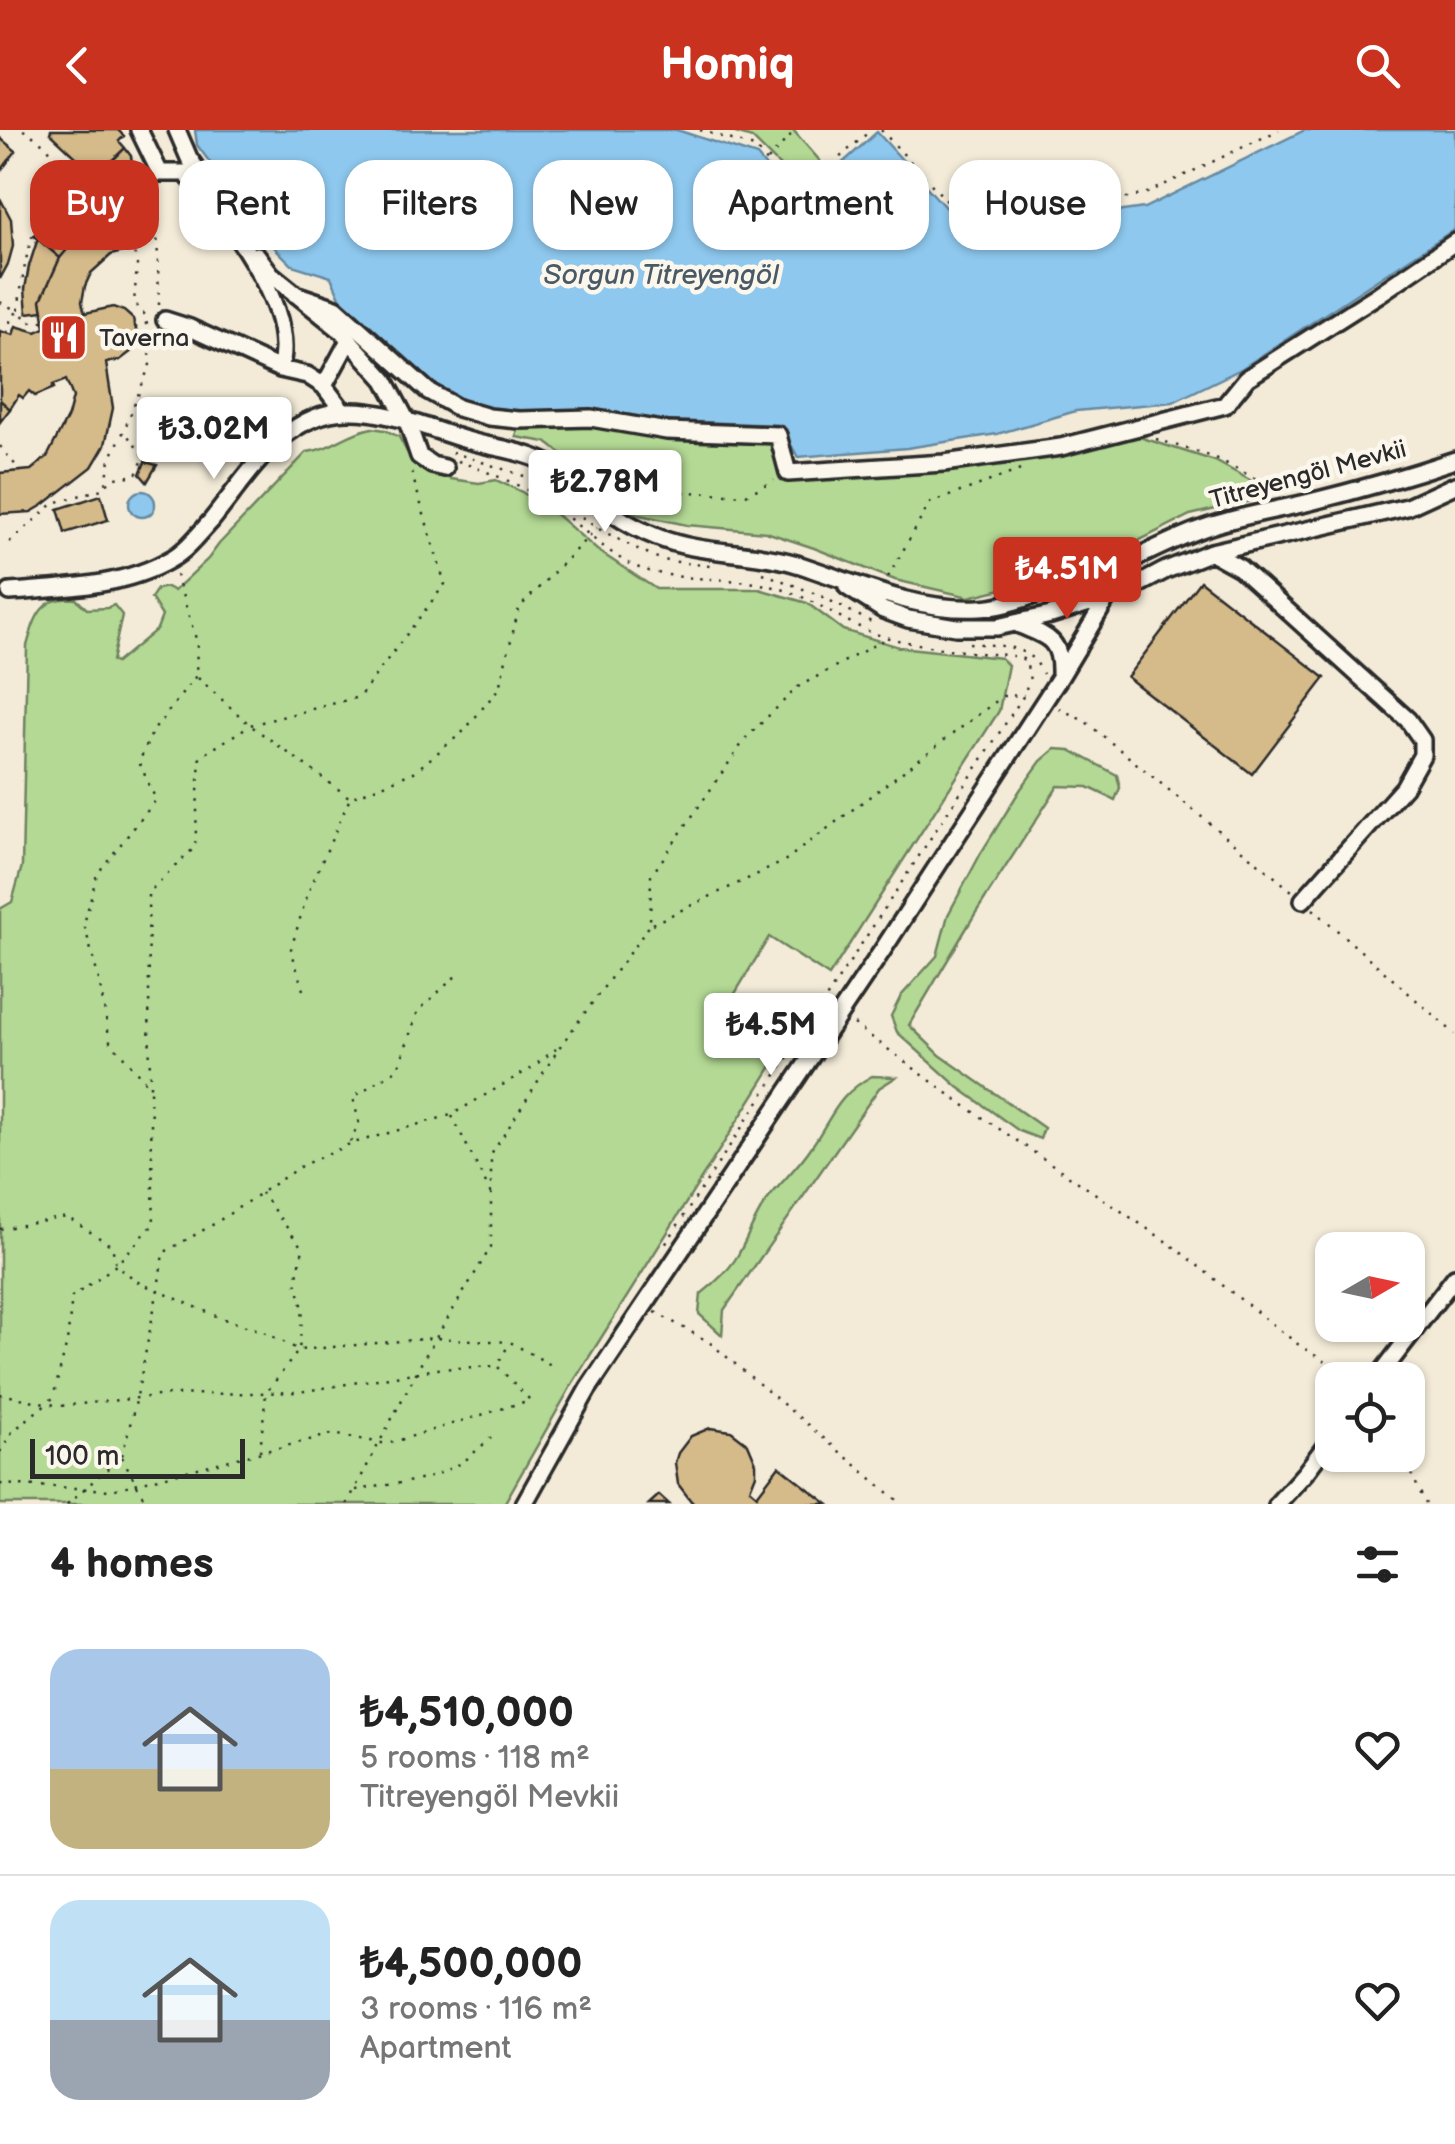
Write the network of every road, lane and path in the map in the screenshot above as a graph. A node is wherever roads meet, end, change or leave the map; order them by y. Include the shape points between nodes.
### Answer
1 (22, 130) edge
2 (139, 130) edge
3 (177, 130) edge
4 (700, 130) edge
5 (795, 130) edge
6 (871, 130) edge
7 (881, 130) edge
8 (1279, 130) edge
9 (114, 158) dead end
10 (59, 160) edge
11 (765, 160) edge
12 (769, 160) edge
13 (837, 160) edge
14 (160, 173) junction
15 (1455, 242) edge
16 (30, 246) edge
17 (295, 294) junction
18 (0, 302) edge
19 (18, 311) junction
20 (44, 320) dead end
21 (165, 320) joint
22 (8, 333) dead end
23 (349, 340) junction
24 (280, 369) junction
25 (324, 386) junction
26 (343, 411) junction
27 (407, 420) junction
28 (1127, 430) junction
29 (124, 431) junction
30 (414, 443) junction
31 (0, 446) edge
32 (1455, 460) edge
33 (448, 463) joint
34 (1038, 463) dead end
35 (21, 472) dead end
36 (788, 473) junction
37 (106, 484) junction
38 (1455, 485) edge
39 (1287, 495) dead end
40 (612, 513) junction
41 (589, 536) junction
42 (10, 542) dead end
43 (1210, 552) junction
44 (170, 560) junction
45 (1104, 573) junction
46 (830, 578) junction
47 (10, 592) dead end
48 (880, 592) junction
49 (1108, 598) junction
50 (1015, 623) junction
51 (888, 638) junction
52 (196, 676) junction
53 (1060, 677) junction
54 (1024, 694) junction
55 (1045, 700) junction
56 (250, 725) junction
57 (350, 798) junction
58 (1302, 900) junction
59 (650, 924) junction
60 (457, 975) dead end
61 (303, 990) dead end
62 (840, 1014) junction
63 (1455, 1034) edge
64 (561, 1045) junction
65 (150, 1088) junction
66 (451, 1115) junction
67 (350, 1144) junction
68 (261, 1192) junction
69 (491, 1194) junction
70 (0, 1229) edge
71 (661, 1251) dead end
72 (116, 1265) junction
73 (1455, 1277) edge
74 (158, 1289) junction
75 (645, 1306) junction
76 (435, 1338) junction
77 (510, 1342) junction
78 (299, 1350) junction
79 (1325, 1362) edge
80 (1390, 1362) edge
81 (552, 1365) dead end
82 (497, 1366) junction
83 (416, 1372) junction
84 (266, 1392) junction
85 (0, 1394) edge
86 (137, 1398) junction
87 (46, 1403) junction
88 (491, 1438) dead end
89 (379, 1443) junction
90 (0, 1452) edge
91 (260, 1453) junction
92 (122, 1456) junction
93 (1315, 1459) edge
94 (1410, 1472) edge
95 (0, 1484) edge
96 (136, 1484) junction
97 (83, 1488) junction
98 (354, 1490) junction
99 (67, 1504) edge
100 (147, 1504) edge
101 (347, 1504) edge
102 (524, 1504) edge
103 (902, 1504) edge
104 (1277, 1504) edge
105 (1426, 1504) edge

1 - 10 path
2 - 14 street
3 - 17 street via 189,158 271,274
4 - 11 path via 754,147
5 - 12 path
6 - 13 path
7 - 8 path via 958,212 977,219 1145,194
9 - 29 path via 137,265 134,303 146,316 150,362
14 - 21 path via 158,303
14 - 24 street via 185,173 248,254 284,339
15 - 28 street via 1247,378 1225,405
16 - 19 path
17 - 23 street
17 - 36 street via 336,308 428,390 458,408 519,420 591,418 666,431 778,435
18 - 19 path
19 - 20 path via 30,322
19 - 22 path
21 - 24 street
23 - 25 street
23 - 27 street via 385,380
24 - 25 street via 307,374
25 - 26 street
26 - 27 street
26 - 44 street via 281,437
27 - 30 street
27 - 40 street, Titreyengöl Mevkii via 527,454 577,482
28 - 36 street via 1061,447 944,463
28 - 39 path via 1216,458
29 - 37 path
29 - 37 path via 144,457 136,475
30 - 33 street via 432,465
30 - 56 path via 410,469 445,584 359,697
31 - 35 path
32 - 45 street, Titreyengöl Mevkii via 1212,525
33 - 41 path via 518,483
34 - 48 path via 930,504
36 - 40 path via 746,495 630,494
37 - 42 path via 54,504
38 - 43 street, Titreyengöl Mevkii via 1407,507
40 - 41 path
40 - 46 street, Titreyengöl Mevkii via 662,539 797,564
41 - 51 path via 636,567 780,588
41 - 57 path via 519,608 499,688 464,731 414,772
43 - 49 street, Titreyengöl Mevkii
43 - 58 street via 1240,568 1422,740 1422,755 1404,787
44 - 47 street via 120,579
44 - 52 path via 197,642
45 - 48 street, Titreyengöl Mevkii via 986,608 930,606
45 - 49 street
46 - 48 street, Titreyengöl Mevkii
46 - 50 street, Titreyengöl Mevkii via 908,619 956,628
49 - 50 street, Titreyengöl Mevkii
49 - 53 street
50 - 53 street via 1053,642
51 - 54 path via 1025,660 1030,676
51 - 59 path via 798,688 746,738 651,876
52 - 56 path
52 - 65 path via 153,731 139,762 156,800 96,874 84,924 110,1041
53 - 55 street
54 - 59 path via 1003,696 783,862
54 - 71 path
55 - 58 path via 1086,722
55 - 62 street
56 - 57 path
56 - 65 path via 200,757 195,847 148,893
57 - 61 path via 291,949
58 - 63 path
59 - 64 path
60 - 67 path via 418,1011 398,1069 354,1097 358,1124
62 - 75 street
62 - 79 path via 1170,1244
64 - 66 path
64 - 69 path via 491,1154
65 - 72 path via 154,1224
66 - 67 path
66 - 69 path
67 - 68 path
68 - 74 path via 162,1253
68 - 78 path via 303,1249 296,1282
69 - 76 path via 491,1247
70 - 72 path via 68,1216 112,1246
72 - 74 path
72 - 87 path via 72,1298 68,1342
73 - 80 street
74 - 78 path
74 - 86 path
75 - 102 street via 588,1388
75 - 103 path via 709,1342
76 - 77 path
76 - 78 path
76 - 83 path
77 - 81 path
77 - 82 path
78 - 84 path
82 - 83 path
82 - 89 path via 530,1400
83 - 84 path
83 - 89 path
84 - 86 path
84 - 91 path
85 - 87 path
86 - 87 path
86 - 92 path
87 - 90 path
88 - 98 path via 426,1479
89 - 91 path via 333,1434
89 - 98 path
91 - 96 path
92 - 96 path
92 - 97 path
93 - 104 street
94 - 105 path
95 - 97 path
96 - 97 path
96 - 100 path
97 - 99 path
98 - 101 path

